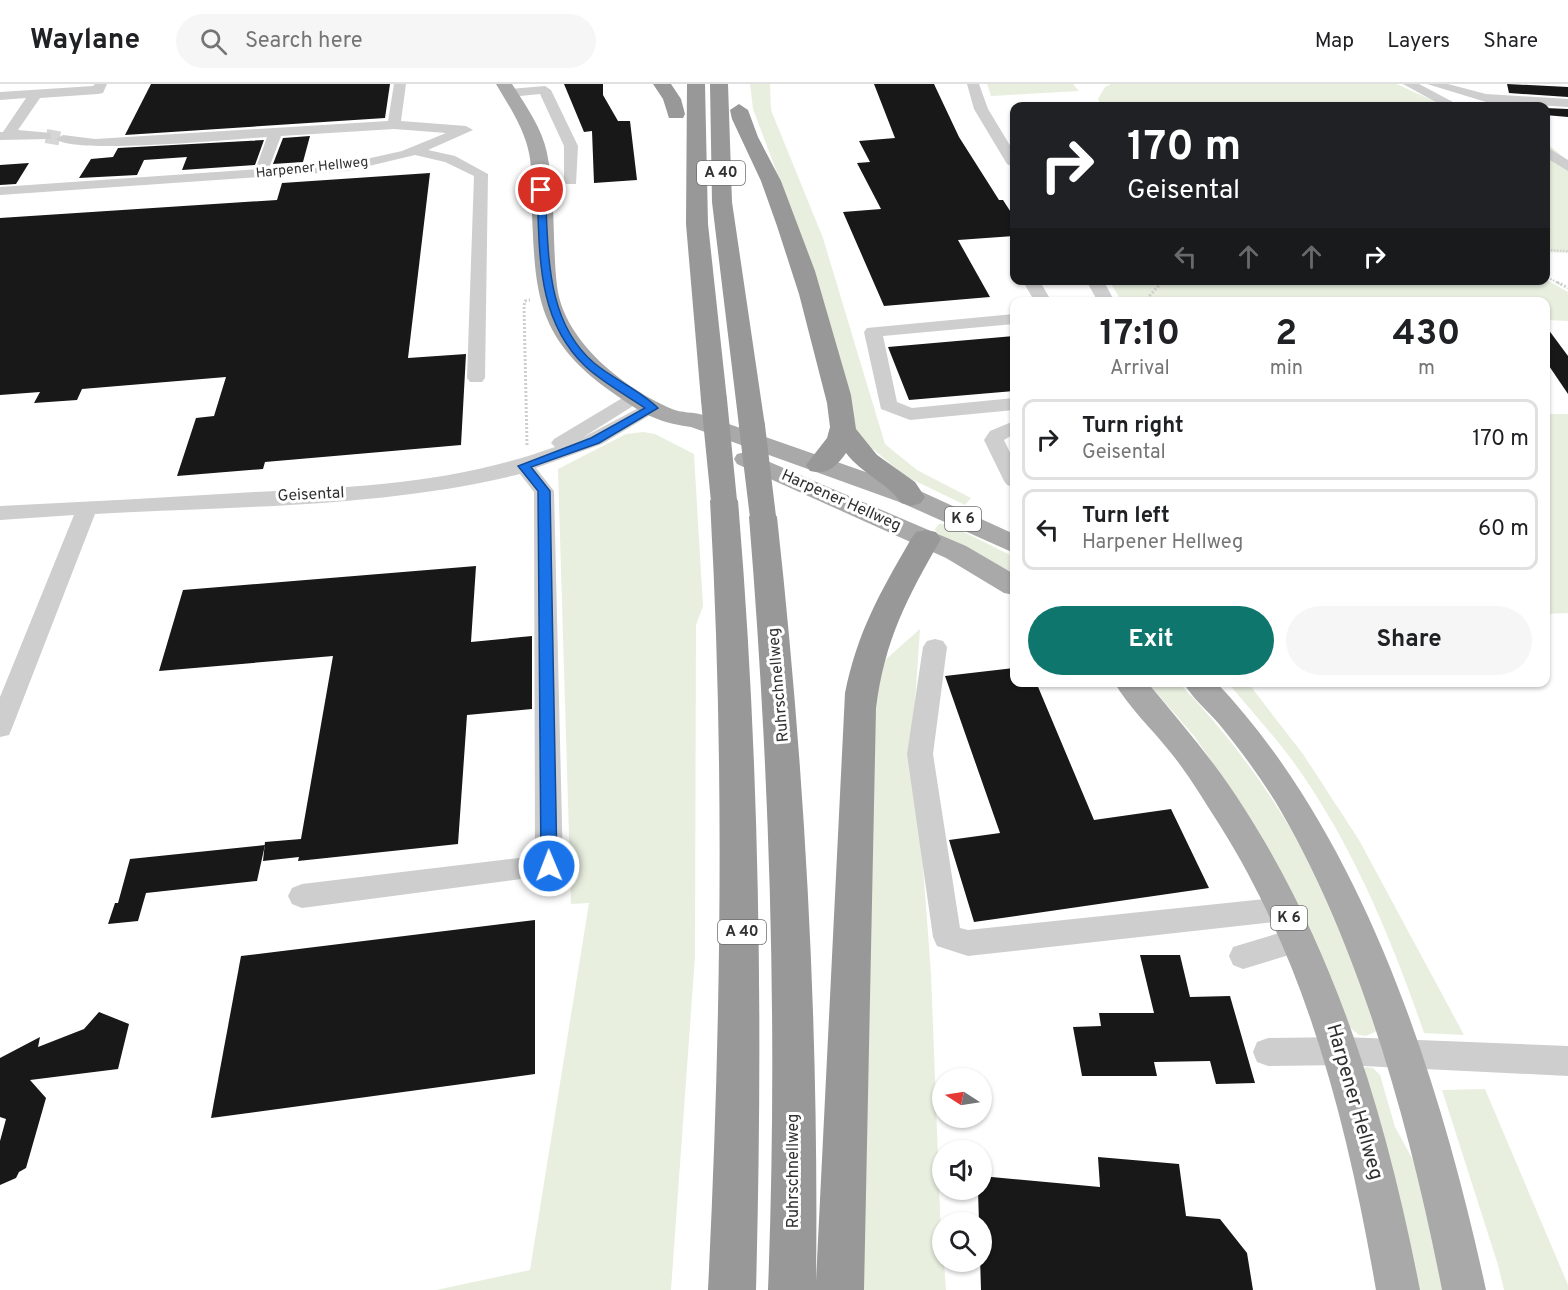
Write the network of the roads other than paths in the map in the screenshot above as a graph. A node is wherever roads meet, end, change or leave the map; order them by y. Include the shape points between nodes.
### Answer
1 (101, 84) edge
2 (400, 84) edge
3 (662, 84) edge
4 (676, 84) edge
5 (696, 84) edge
6 (719, 84) edge
7 (973, 84) edge
8 (1408, 84) edge
9 (1433, 84) edge
10 (507, 88) edge
11 (36, 94) junction
12 (0, 96) edge
13 (1448, 102) edge
14 (1568, 103) edge
15 (394, 120) junction
16 (676, 129) junction
17 (276, 132) junction
18 (4, 135) edge
19 (46, 136) tunnel mouth
20 (63, 139) tunnel mouth
21 (414, 150) junction
22 (1550, 154) edge
23 (1010, 157) edge
24 (264, 165) dead end
25 (1568, 167) edge
26 (571, 181) dead end
27 (0, 191) edge
28 (697, 224) junction
29 (728, 261) junction
30 (1010, 319) edge
31 (476, 378) dead end
32 (1010, 404) edge
33 (652, 408) junction
34 (843, 429) junction
35 (1010, 430) edge
36 (528, 464) junction
37 (820, 465) junction
38 (774, 471) junction
39 (1010, 473) edge
40 (918, 500) junction
41 (87, 508) junction
42 (0, 513) edge
43 (926, 539) junction
44 (1010, 542) edge
45 (1010, 584) edge
46 (936, 648) dead end
47 (1133, 687) edge
48 (1206, 687) edge
49 (0, 728) edge
50 (302, 896) dead end
51 (1284, 909) junction
52 (1299, 940) junction
53 (1243, 956) dead end
54 (1343, 1051) junction
55 (1268, 1052) dead end
56 (1403, 1054) junction
57 (1568, 1061) edge
58 (732, 1290) edge
59 (792, 1290) edge
60 (840, 1290) edge
61 (1398, 1290) edge
62 (1464, 1290) edge

1 - 11 street via 98,90
2 - 15 street
3 - 16 highway via 672,99
4 - 16 highway
5 - 28 highway, A 40
6 - 29 highway, Ruhrschnellweg / A 40 via 719,155
7 - 23 street via 981,109
8 - 13 street
9 - 14 street via 1486,98
10 - 26 street via 545,90 571,147
10 - 33 main road, Harpener Hellweg / K 6 via 525,117 538,153 548,294 561,328 579,354
11 - 12 street
11 - 18 street
15 - 17 street, Harpener Hellweg
15 - 21 street, Harpener Hellweg via 466,130
16 - 28 highway via 681,185
17 - 20 street, Harpener Hellweg via 94,142
17 - 24 street
18 - 19 street
21 - 27 street, Harpener Hellweg via 369,163 304,171
21 - 31 street via 450,159 481,174
22 - 25 street
28 - 58 highway, A 40, bridge via 736,657 742,853 739,1120
29 - 34 highway via 740,180 738,101 818,314
29 - 59 highway, Ruhrschnellweg / A 40, bridge via 763,517 789,823 795,1072
30 - 32 street via 873,332 888,405 910,414
33 - 36 street, Geisental via 595,440
33 - 37 main road, Harpener Hellweg / K 6
33 - 38 main road, Harpener Hellweg / K 6 via 687,434
34 - 37 highway via 833,452
34 - 40 highway via 860,454
35 - 39 street via 994,440
36 - 41 street, Geisental via 445,484 389,490
36 - 50 street via 544,491 549,866
37 - 38 main road
37 - 40 main road, Harpener Hellweg / K 6
38 - 43 main road, Harpener Hellweg / K 6
40 - 43 main road via 928,525
40 - 44 main road, Harpener Hellweg / K 6
41 - 42 street, Geisental
41 - 49 street
43 - 45 main road, Harpener Hellweg / K 6
43 - 60 highway via 895,589 882,620 859,708
46 - 51 street via 921,754 947,937 968,943
47 - 51 main road, Harpener Hellweg / K 6 via 1197,763 1248,841
48 - 56 main road via 1253,745 1310,831 1343,896
51 - 52 main road, Harpener Hellweg / K 6
52 - 53 street
52 - 54 main road, Harpener Hellweg / K 6
54 - 55 street
54 - 56 street
54 - 61 main road, Harpener Hellweg / K 6 via 1379,1188
56 - 57 street
56 - 62 main road

